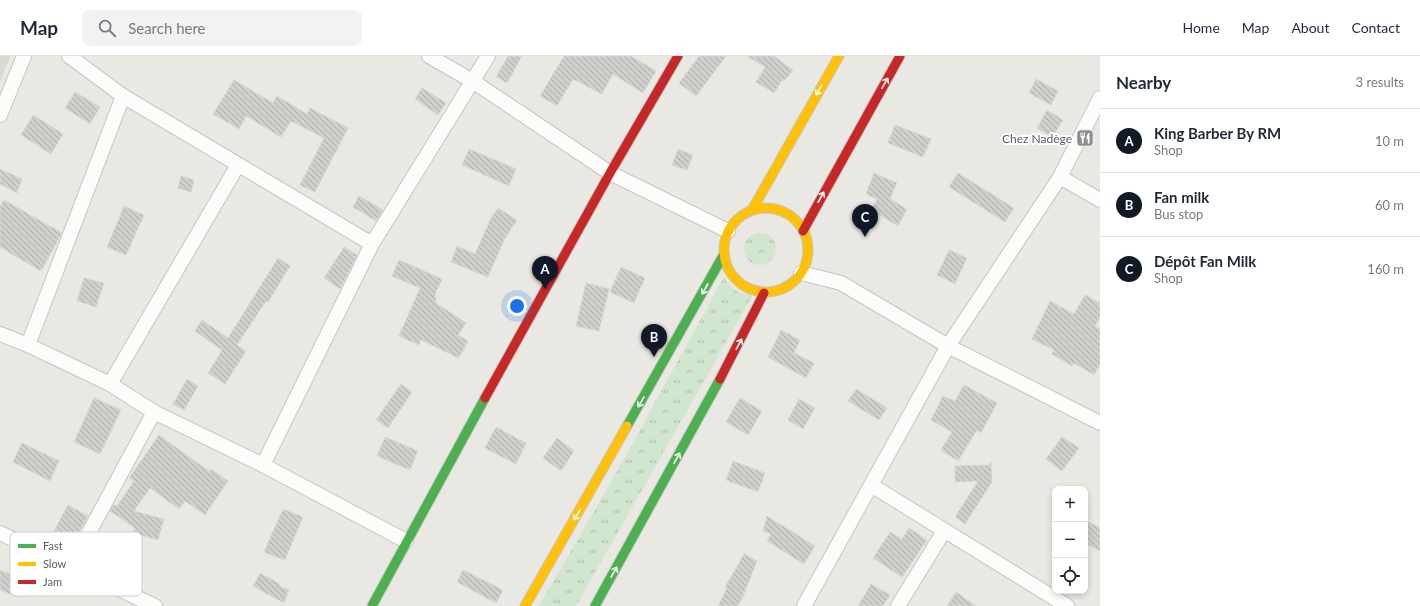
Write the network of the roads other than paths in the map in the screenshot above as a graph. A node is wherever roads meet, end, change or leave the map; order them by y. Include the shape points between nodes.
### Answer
1 (24, 56) edge
2 (69, 56) edge
3 (428, 56) edge
4 (488, 56) edge
5 (678, 56) edge
6 (839, 56) edge
7 (900, 56) edge
8 (474, 82) junction
9 (123, 96) junction
10 (1100, 98) edge
11 (0, 115) edge
12 (238, 165) junction
13 (610, 173) junction
14 (1060, 177) junction
15 (1100, 200) edge
16 (752, 210) junction
17 (728, 231) junction
18 (803, 231) junction
19 (372, 244) junction
20 (724, 254) junction
21 (801, 273) junction
22 (764, 293) junction
23 (0, 334) edge
24 (28, 345) junction
25 (948, 346) junction
26 (110, 384) junction
27 (154, 412) junction
28 (1100, 422) edge
29 (263, 465) junction
30 (871, 485) junction
31 (944, 531) junction
32 (89, 532) edge
33 (0, 533) edge
34 (10, 538) edge
35 (406, 541) junction
36 (134, 596) edge
37 (155, 606) edge
38 (372, 606) edge
39 (525, 606) edge
40 (595, 606) edge
41 (804, 606) edge
42 (898, 606) edge
43 (1067, 606) edge

1 - 11 street
2 - 9 street
3 - 8 street
4 - 8 street
5 - 13 main road
6 -> 16 main road
18 -> 7 main road
8 - 13 street
8 - 19 street
9 - 12 street
9 - 24 street
10 - 14 street
12 - 19 street
12 - 26 street
13 - 17 street
13 - 35 main road
14 - 15 street
14 - 25 street
16 - 17 main road via 738,218
16 - 18 main road via 769,208 782,211 793,218
17 - 20 main road via 724,242
18 - 21 main road via 807,257
19 - 29 street
20 - 22 main road via 726,264 737,281
20 -> 39 main road
21 - 22 main road via 785,287 775,292
21 - 25 street via 841,283
40 -> 22 main road via 694,429
23 - 24 street
24 - 26 street
25 - 28 street
25 - 30 street
26 - 27 street
27 - 29 street
27 - 32 street
29 - 35 street
30 - 31 street
30 - 41 street
31 - 42 street
31 - 43 street
33 - 34 street
35 - 38 main road
36 - 37 street

